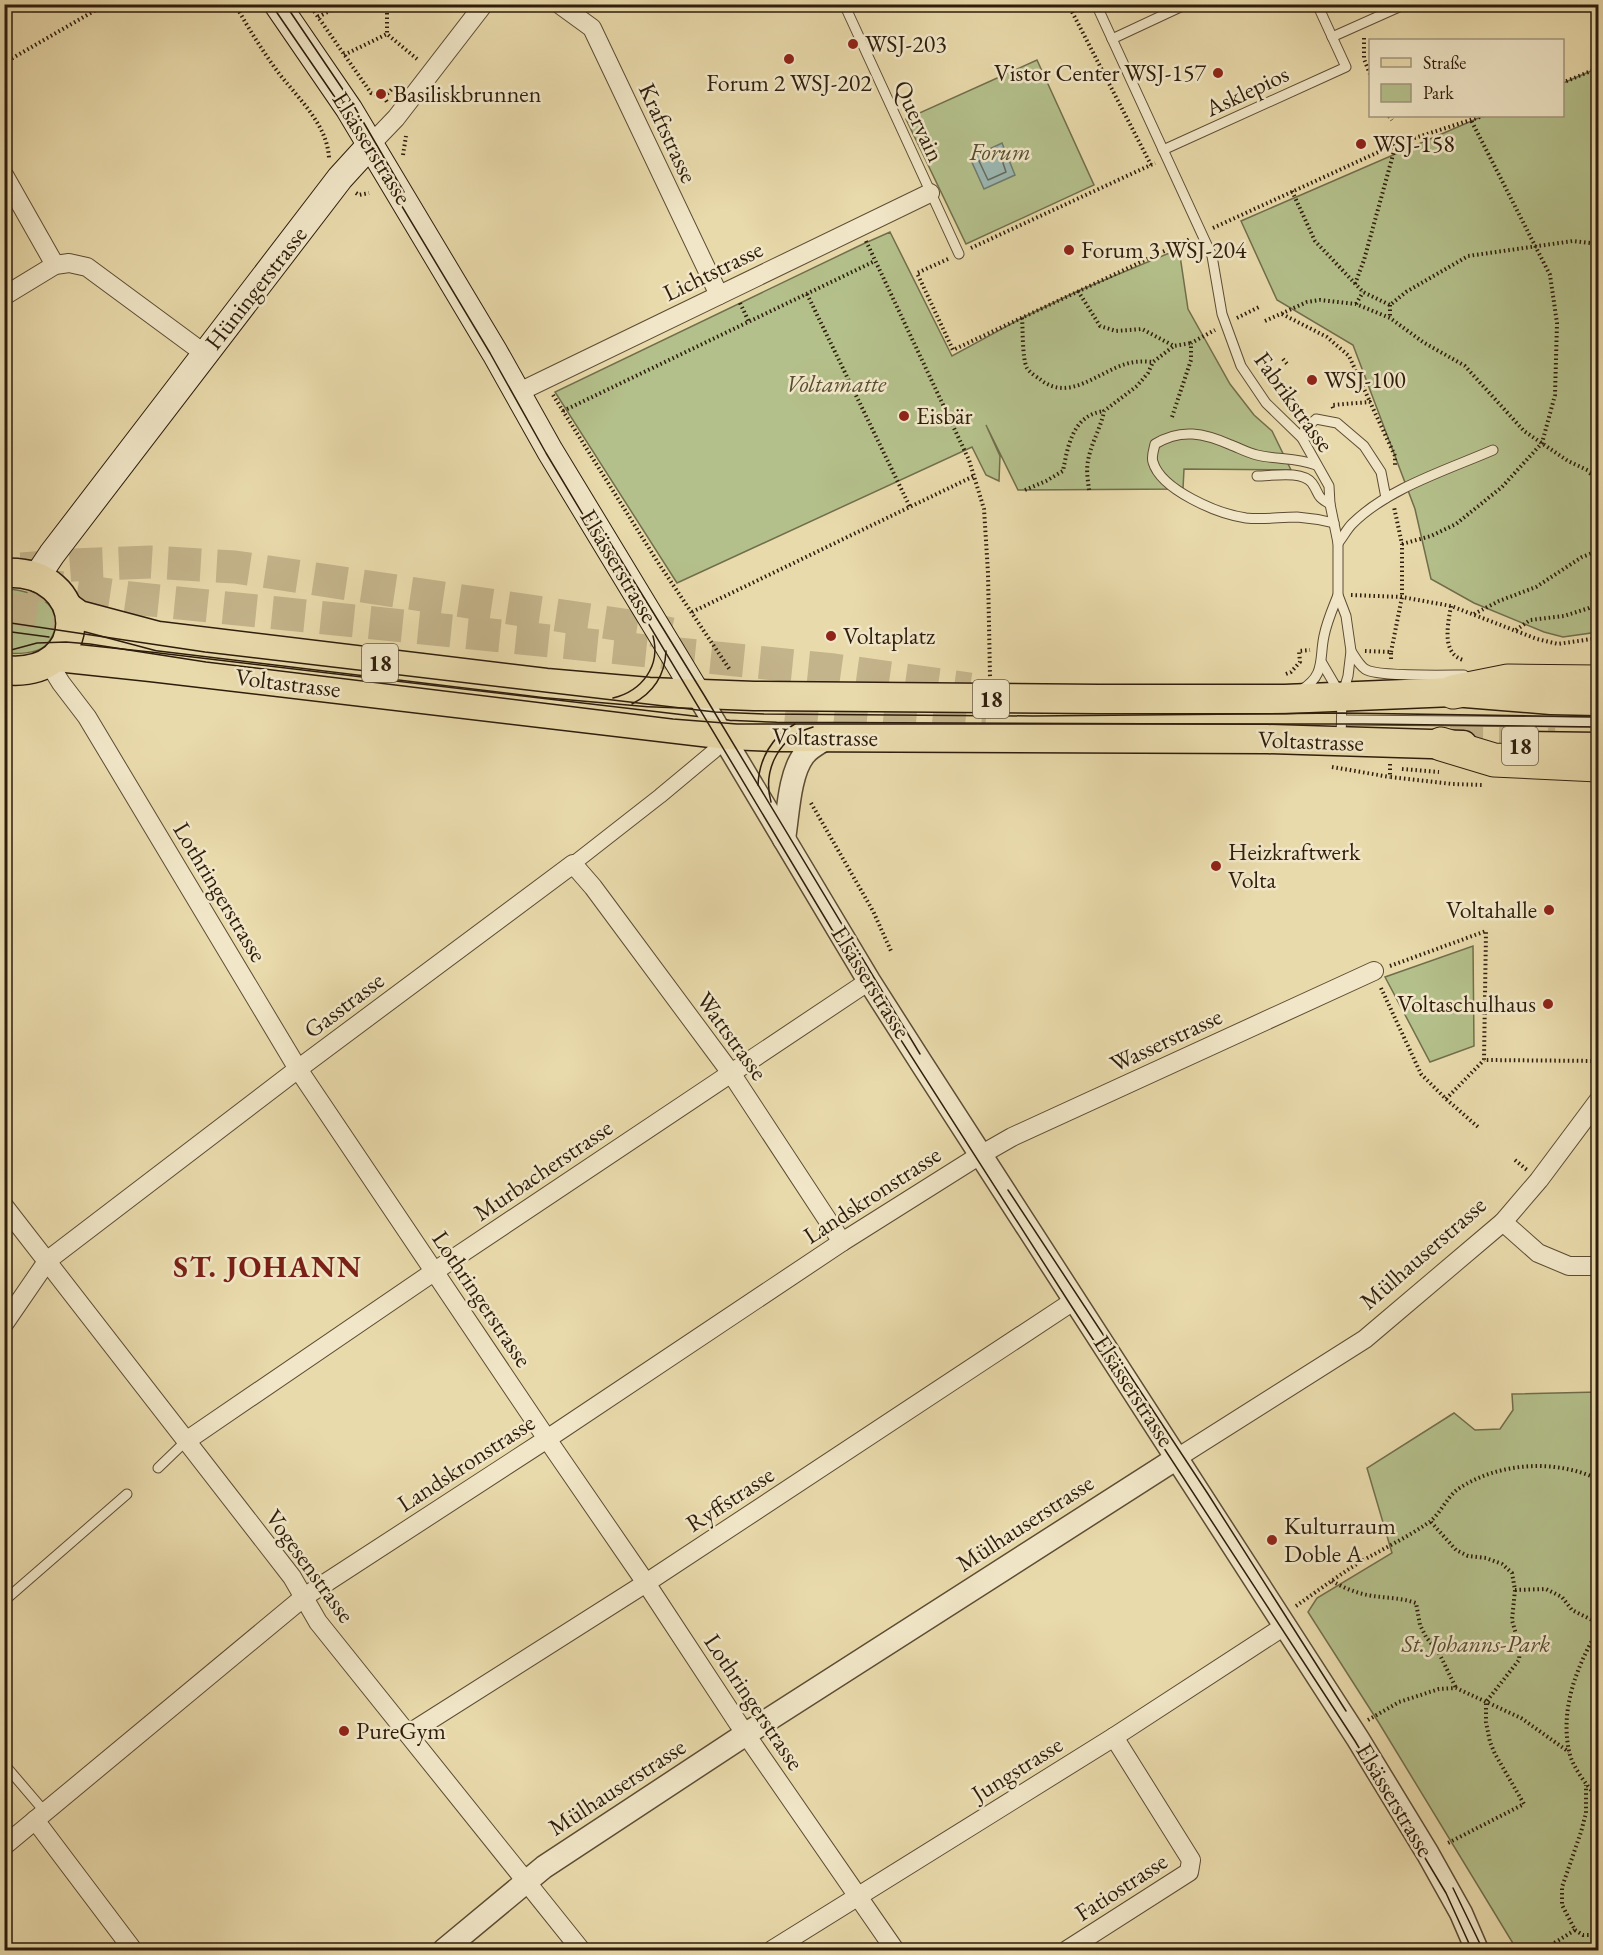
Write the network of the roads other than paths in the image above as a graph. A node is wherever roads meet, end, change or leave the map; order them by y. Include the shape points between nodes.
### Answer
1 (277, 4) edge
2 (484, 4) edge
3 (559, 4) edge
4 (844, 4) edge
5 (1096, 4) edge
6 (1187, 4) edge
7 (1317, 4) edge
8 (1407, 4) edge
9 (1332, 37) junction
10 (1112, 39) junction
11 (371, 144) junction
12 (1165, 154) junction
13 (4, 175) edge
14 (930, 193) junction
15 (959, 254) road end
16 (56, 265) junction
17 (718, 295) junction
18 (4, 296) edge
19 (205, 354) junction
20 (517, 393) junction
21 (1302, 438) junction
22 (1493, 450) dead end
23 (1316, 465) junction
24 (1257, 476) dead end
25 (1386, 498) junction
26 (1330, 504) junction
27 (1334, 523) junction
28 (1338, 543) junction
29 (4, 573) edge
30 (36, 578) junction
31 (1338, 595) junction
32 (68, 607) junction
33 (1352, 651) junction
34 (52, 660) junction
35 (1322, 663) junction
36 (4, 669) edge
37 (1477, 681) junction
38 (1599, 681) edge
39 (698, 695) junction
40 (1285, 699) junction
41 (1599, 701) edge
42 (1342, 719) junction
43 (1599, 722) edge
44 (722, 734) junction
45 (827, 738) junction
46 (1441, 744) junction
47 (1599, 747) edge
48 (1599, 765) edge
49 (784, 839) junction
50 (573, 864) junction
51 (1374, 971) road end
52 (869, 981) junction
53 (298, 1069) junction
54 (731, 1073) junction
55 (1599, 1101) edge
56 (980, 1155) junction
57 (4, 1206) edge
58 (1503, 1222) junction
59 (842, 1242) junction
60 (48, 1260) junction
61 (1599, 1266) edge
62 (435, 1271) junction
63 (1075, 1300) junction
64 (4, 1324) edge
65 (547, 1439) junction
66 (186, 1441) junction
67 (1177, 1458) junction
68 (158, 1468) dead end
69 (127, 1494) dead end
70 (646, 1584) junction
71 (304, 1598) junction
72 (4, 1601) edge
73 (1283, 1620) junction
74 (408, 1734) junction
75 (746, 1734) junction
76 (1114, 1737) junction
77 (4, 1764) edge
78 (40, 1816) junction
79 (4, 1846) edge
80 (525, 1882) junction
81 (857, 1897) junction
82 (134, 1950) edge
83 (444, 1950) edge
84 (581, 1950) edge
85 (772, 1950) edge
86 (895, 1950) edge
87 (1067, 1950) edge
88 (1477, 1950) edge

1 - 11 main road, Elsässerstrasse
2 - 11 street, Hüningerstrasse via 396,118
3 - 17 street, Kraftstrasse via 592,28
4 - 14 lane, Quervain
5 - 10 lane, Fabrikstrasse
6 - 10 lane
7 - 9 lane
8 - 9 lane
9 - 12 lane, Asklepios via 1346,67
10 - 12 lane, Fabrikstrasse
11 - 19 main road, Hüningerstrasse via 340,178
11 - 20 main road, Elsässerstrasse
12 - 21 lane, Fabrikstrasse via 1206,231 1221,314 1241,366 1266,403
13 - 16 street
14 - 15 lane, Quervain
14 - 17 street, Lichtstrasse
16 - 18 street
16 - 19 street via 87,267
17 - 20 street, Lichtstrasse
19 - 30 main road, Hüningerstrasse
20 - 39 main road, Elsässerstrasse
21 - 23 lane, Fabrikstrasse
21 - 25 lane via 1316,419 1337,423 1364,446 1381,472
22 - 25 lane
23 - 26 lane, Fabrikstrasse via 1329,486
23 - 27 lane via 1254,455 1208,436 1187,434 1169,435 1155,444 1152,460 1159,475 1171,486 1220,512 1243,518 1314,518
24 - 26 lane via 1304,477 1312,483 1319,498
25 - 28 lane via 1352,524
26 - 27 lane, Fabrikstrasse
27 - 28 lane, Fabrikstrasse
28 - 31 lane, Fabrikstrasse
29 - 30 main road, 18
30 - 32 main road, 18 via 54,588
31 - 33 lane, Fabrikstrasse
31 - 35 lane, Fabrikstrasse via 1324,638
32 - 34 main road via 68,640
32 - 39 main road, Voltastrasse / 18 via 80,615 158,636 556,684
33 - 37 lane via 1369,671
33 - 42 lane, Fabrikstrasse
34 - 36 main road, 18 via 30,668
34 - 44 main road, Voltastrasse / 18 via 151,666
34 - 53 street, Lothringerstrasse via 61,683 87,717
35 - 40 lane via 1312,681
35 - 42 lane
37 - 38 highway
37 - 41 main road, Voltastrasse / 18 via 1551,700
37 - 42 main road, Voltastrasse / 18
39 - 40 main road, Voltastrasse / 18
39 - 44 street, Elsässerstrasse
40 - 42 main road, Voltastrasse / 18
42 - 43 lane
42 - 45 main road, Voltastrasse / 18 via 1267,739
42 - 46 main road, Voltastrasse / 18
44 - 45 main road, Voltastrasse / 18
44 - 49 street, Elsässerstrasse
44 - 50 street, Gasstrasse via 714,751
45 - 49 street via 808,750 799,764
46 - 47 main road, Voltastrasse / 18
46 - 48 highway via 1494,760
49 - 52 street, Elsässerstrasse
50 - 53 street, Gasstrasse
50 - 54 street, Wattstrasse
51 - 56 street, Wasserstrasse
52 - 54 street, Murbacherstrasse
52 - 56 street, Elsässerstrasse
53 - 60 street, Gasstrasse
53 - 62 street, Lothringerstrasse
54 - 59 street, Wattstrasse
54 - 62 street, Murbacherstrasse
55 - 58 street, Mülhauserstrasse
56 - 59 street, Landskronstrasse
56 - 63 street, Elsässerstrasse
57 - 60 street, Vogesenstrasse
58 - 61 street via 1538,1253 1569,1266
58 - 67 street, Mülhauserstrasse via 1365,1340
59 - 65 street, Landskronstrasse
60 - 64 street, Gasstrasse
60 - 66 street, Vogesenstrasse
62 - 65 street, Lothringerstrasse
62 - 66 street, Murbacherstrasse
63 - 67 street, Elsässerstrasse
63 - 70 street, Ryffstrasse
65 - 70 street, Lothringerstrasse
65 - 71 street, Landskronstrasse
66 - 68 lane
66 - 71 street, Vogesenstrasse via 292,1577
67 - 73 street, Elsässerstrasse
67 - 75 street, Mülhauserstrasse
69 - 72 lane
70 - 74 street, Ryffstrasse
70 - 75 street, Lothringerstrasse
71 - 74 street, Vogesenstrasse via 318,1622
71 - 78 street, Landskronstrasse
73 - 76 street, Jungstrasse
73 - 88 street, Elsässerstrasse via 1428,1854
74 - 80 street, Vogesenstrasse
75 - 80 street, Mülhauserstrasse
75 - 81 street, Lothringerstrasse
76 - 81 street, Jungstrasse
76 - 87 street, Fatiostrasse via 1191,1860 1189,1872
77 - 78 lane
78 - 79 street, Landskronstrasse
78 - 82 street
80 - 83 street, Mülhauserstrasse
80 - 84 street, Vogesenstrasse
81 - 85 street, Jungstrasse
81 - 86 street, Lothringerstrasse

